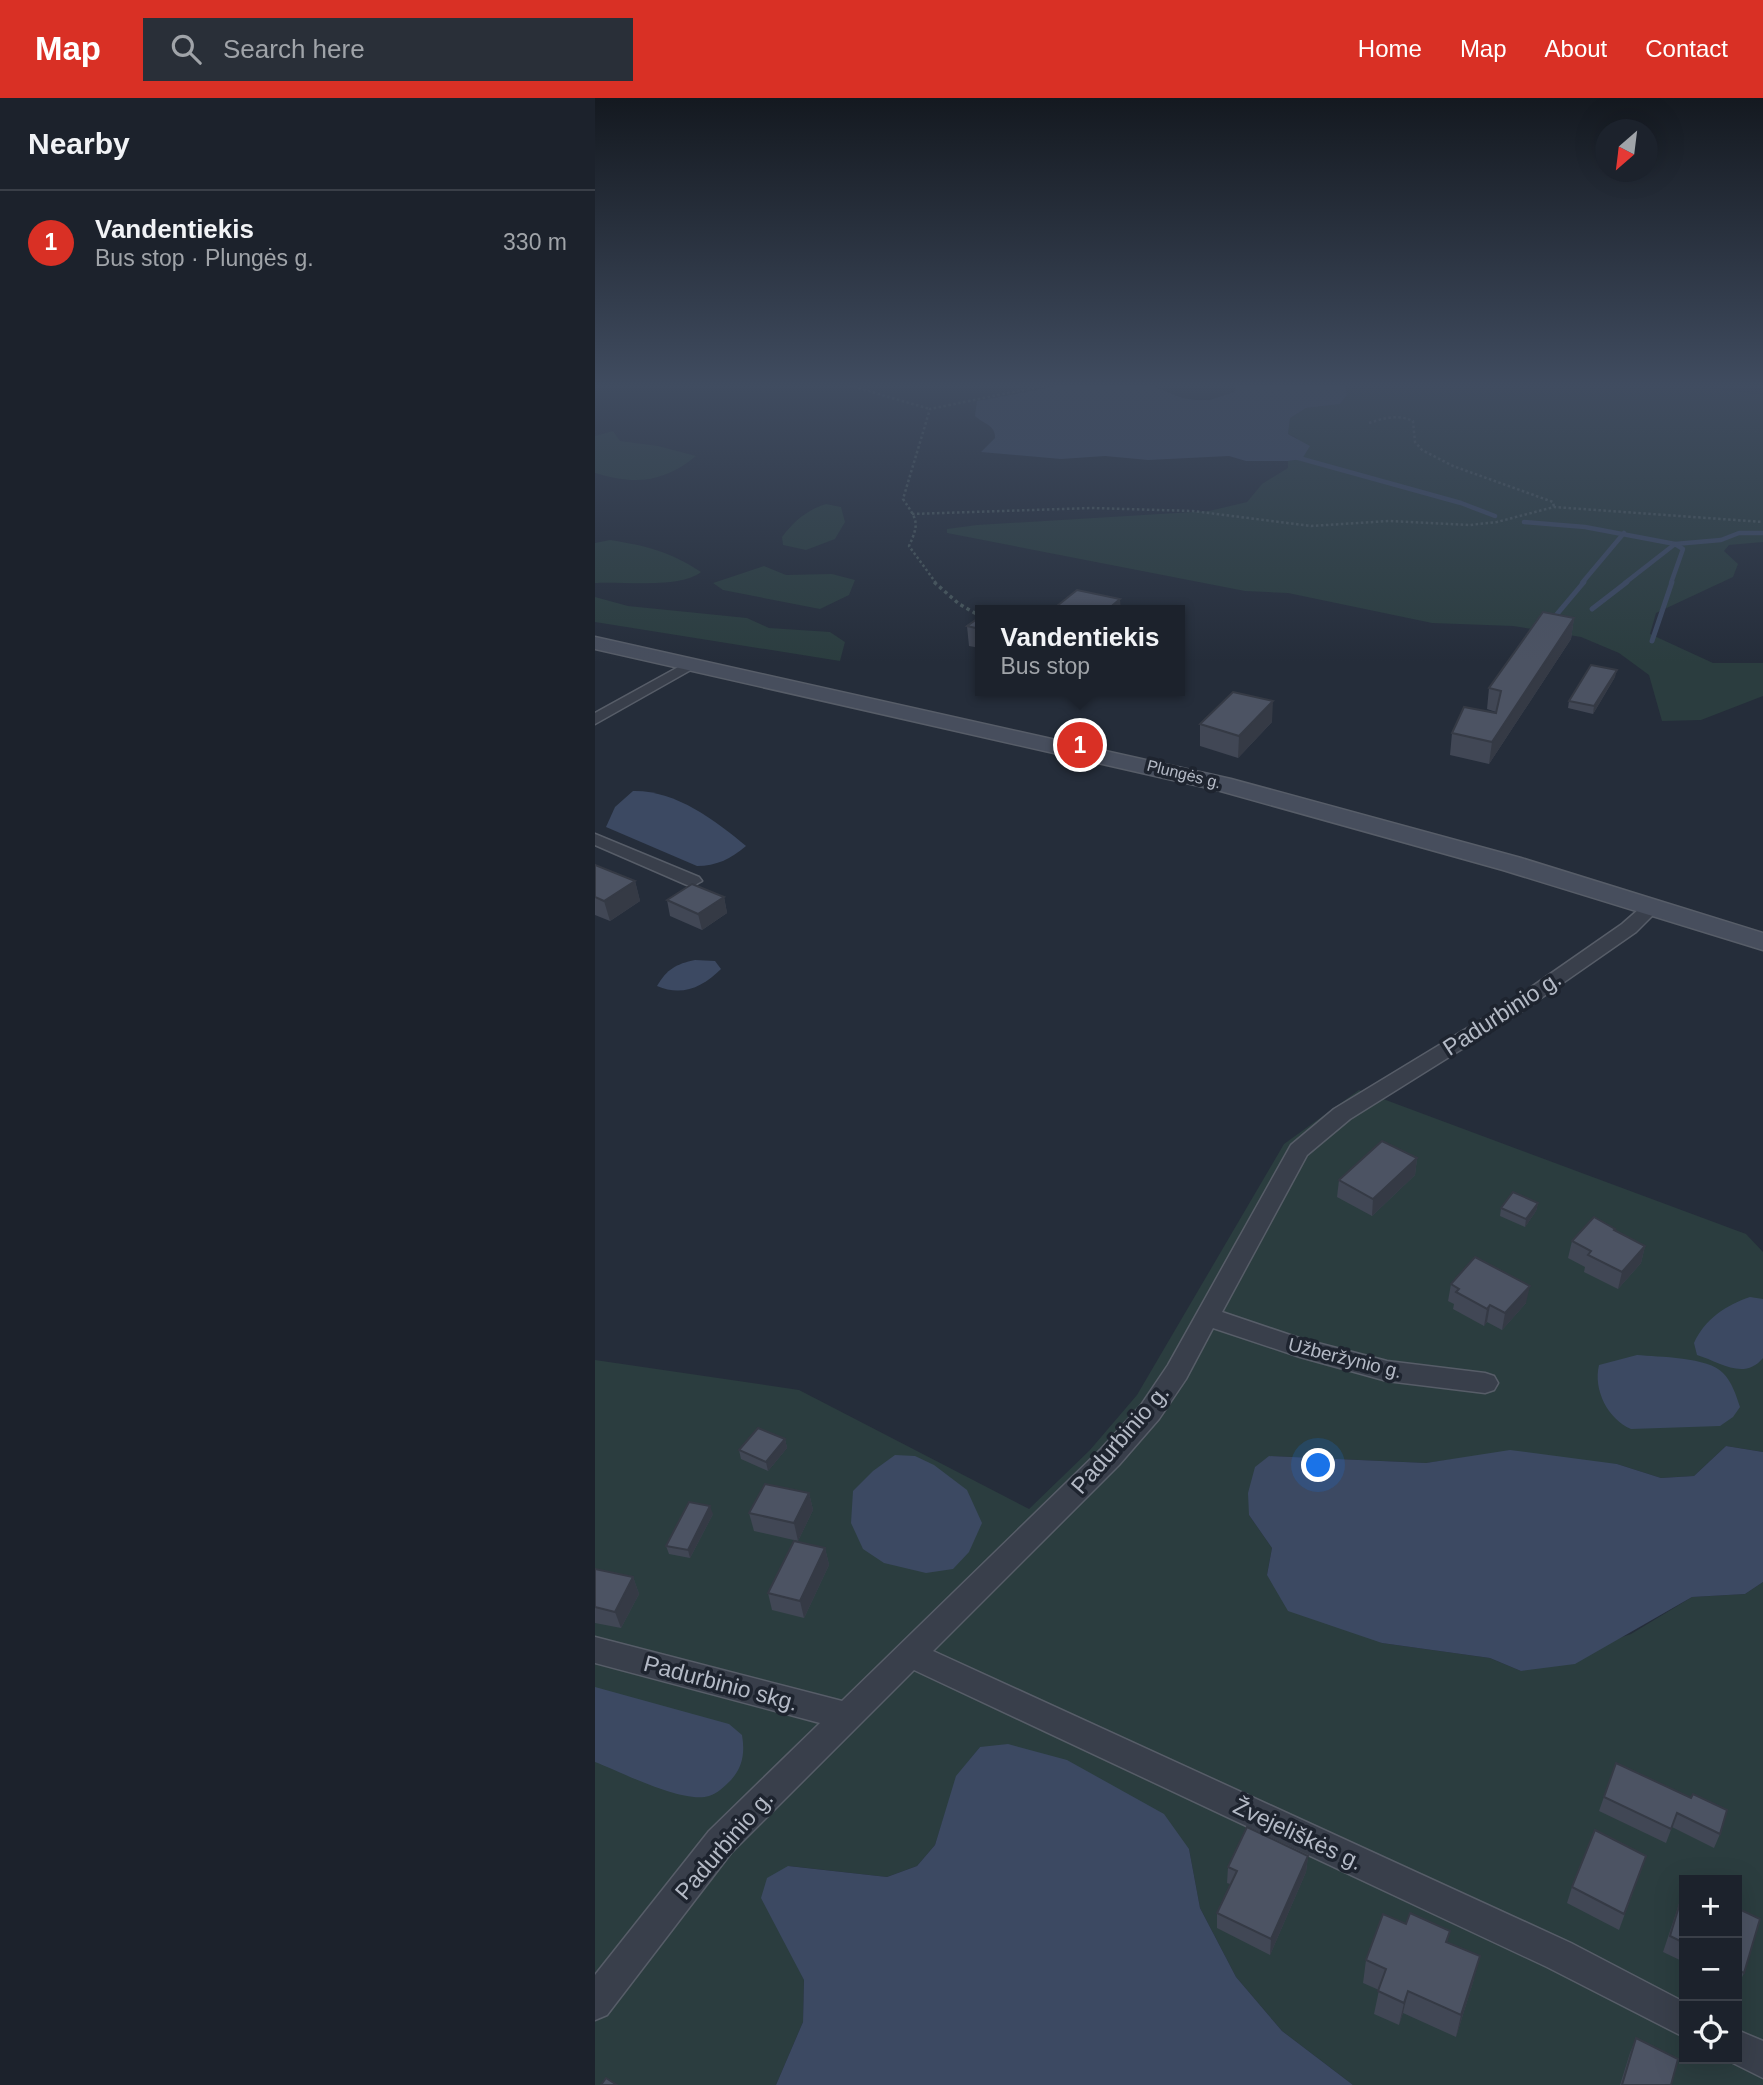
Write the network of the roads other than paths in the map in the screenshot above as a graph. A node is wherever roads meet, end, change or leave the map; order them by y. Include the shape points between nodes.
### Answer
1 (595, 643) edge
2 (691, 664) junction
3 (595, 719) edge
4 (595, 839) edge
5 (692, 881) edge
6 (1652, 907) junction
7 (1763, 942) edge
8 (1208, 1317) junction
9 (1485, 1383) dead end
10 (595, 1650) edge
11 (909, 1654) junction
12 (847, 1716) junction
13 (595, 2003) edge
14 (1679, 2017) edge
15 (1742, 2050) edge
16 (1763, 2060) edge

1 - 2 main road, Plungės g.
2 - 3 street
2 - 6 main road, Plungės g. via 1222,784 1403,832
4 - 5 street
6 - 7 main road, Plungės g.
6 - 8 street, Padurbinio g. via 1514,1008 1342,1114 1299,1150
8 - 9 street, Užberžynio g. via 1387,1371
8 - 11 street, Padurbinio g. via 1150,1412
10 - 12 street, Padurbinio skg.
11 - 12 street, Padurbinio g.
11 - 14 street, Žvejeliškės g. via 1559,1955
12 - 13 street, Padurbinio g. via 720,1842
15 - 16 street

